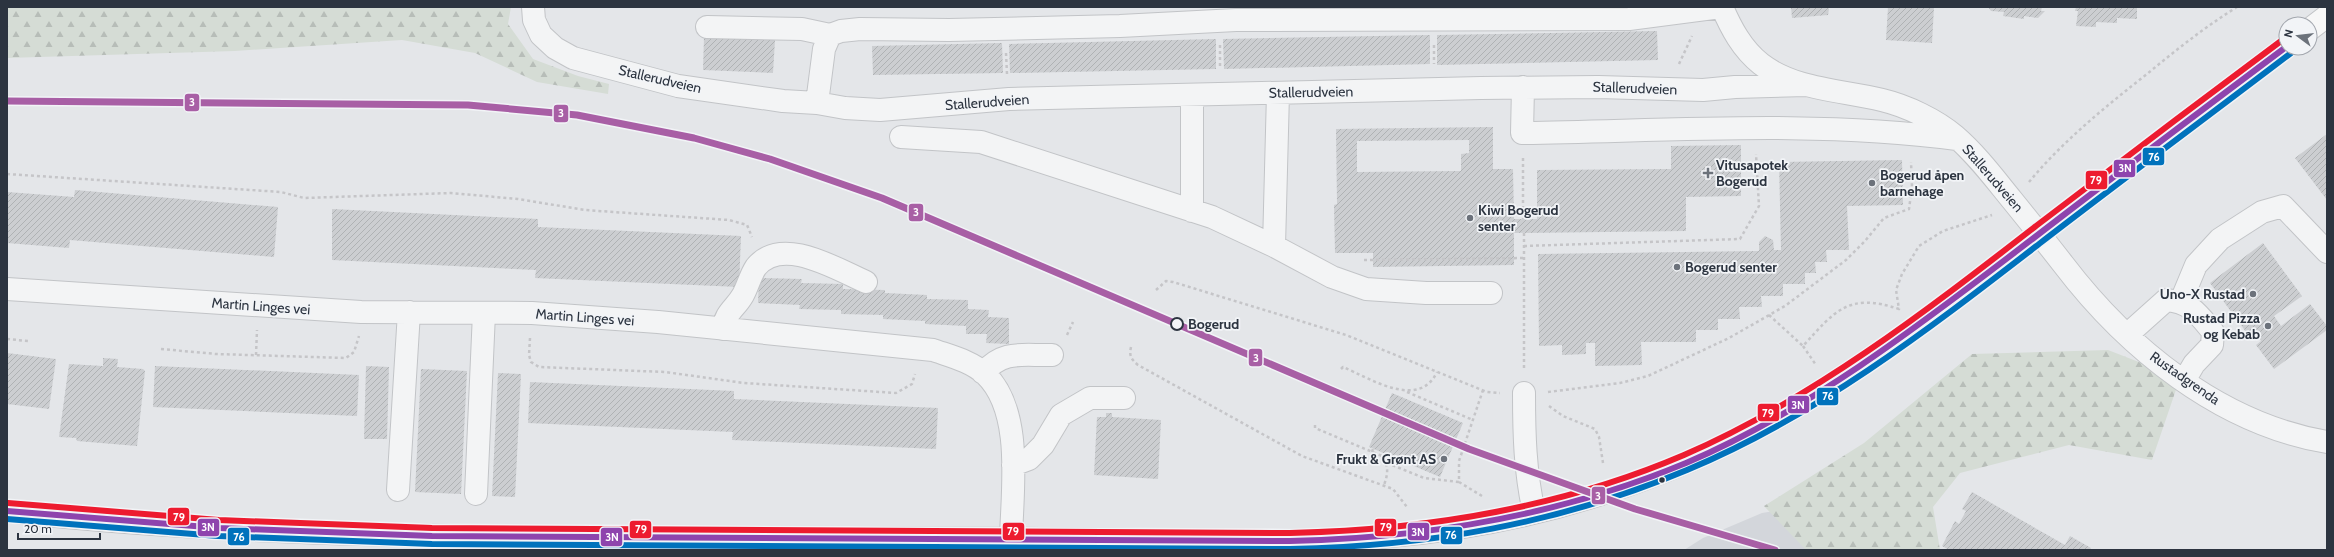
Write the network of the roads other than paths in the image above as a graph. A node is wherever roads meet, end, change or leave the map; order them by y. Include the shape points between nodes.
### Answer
1 (533, 7) edge
2 (1716, 8) edge
3 (2327, 16) edge
4 (2318, 23) edge
5 (707, 27) dead end
6 (830, 35) junction
7 (2278, 53) edge
8 (1806, 85) junction
9 (1522, 87) junction
10 (1278, 93) junction
11 (1192, 95) junction
12 (817, 102) junction
13 (901, 137) dead end
14 (1959, 139) junction
15 (1192, 210) junction
16 (2040, 233) junction
17 (1274, 246) junction
18 (2327, 252) edge
19 (866, 282) dead end
20 (7, 289) edge
21 (1491, 293) dead end
22 (2181, 301) junction
23 (409, 312) junction
24 (484, 313) junction
25 (723, 328) junction
26 (2128, 334) junction
27 (1052, 355) dead end
28 (983, 373) junction
29 (2184, 381) junction
30 (1524, 393) road end
31 (1124, 398) dead end
32 (2327, 442) edge
33 (1013, 465) junction
34 (398, 490) dead end
35 (476, 494) dead end
36 (7, 511) edge
37 (1534, 512) junction
38 (1013, 543) edge
39 (759, 544) edge

1 - 12 street, Stallerudveien via 534,20 541,35 555,48 573,58 678,86 783,101
2 - 6 street via 1629,20 1236,20 1120,26 948,30 860,29
2 - 8 street, Stallerudveien via 1744,47 1760,64 1782,77
3 - 4 main road
5 - 6 street via 802,29
6 - 12 street via 824,49
7 - 16 main road
8 - 9 street, Stallerudveien via 1703,90
8 - 14 street, Stallerudveien via 1885,101 1934,121
9 - 10 street, Stallerudveien
9 - 14 street via 1522,133 1754,127 1926,135
10 - 11 street, Stallerudveien
10 - 17 street
11 - 12 street, Stallerudveien via 1009,99 880,110 845,108
11 - 15 street
13 - 15 street via 981,142
14 - 16 street, Stallerudveien via 1988,169
15 - 17 street
16 - 26 street, Rustadgrenda via 2064,265
16 - 37 main road via 1992,271 1830,388 1724,446 1679,465 1569,503
17 - 21 street via 1332,277 1366,288 1426,293
18 - 22 street via 2283,206 2262,212 2220,240 2196,265
19 - 25 street via 809,257 785,253 768,256 756,267 743,296 725,318
20 - 23 street, Martin Linges vei via 361,312
22 - 26 street via 2166,300
22 - 29 street via 2192,308 2213,332 2212,345 2194,364
23 - 24 street, Martin Linges vei
23 - 34 street
24 - 25 street, Martin Linges vei via 532,313
24 - 35 street
25 - 28 street, Martin Linges vei via 922,348 962,359
26 - 29 street, Rustadgrenda
27 - 28 street via 1007,356 992,363
28 - 33 street, Martin Linges vei via 997,388 1008,414
29 - 32 street, Rustadgrenda via 2229,409 2277,431
30 - 37 street via 1525,453
31 - 33 street via 1090,398 1061,415 1043,445 1029,458
33 - 38 street, Martin Linges vei
36 - 39 main road via 108,522 272,531
37 - 38 main road via 1480,524 1374,537
38 - 39 main road

